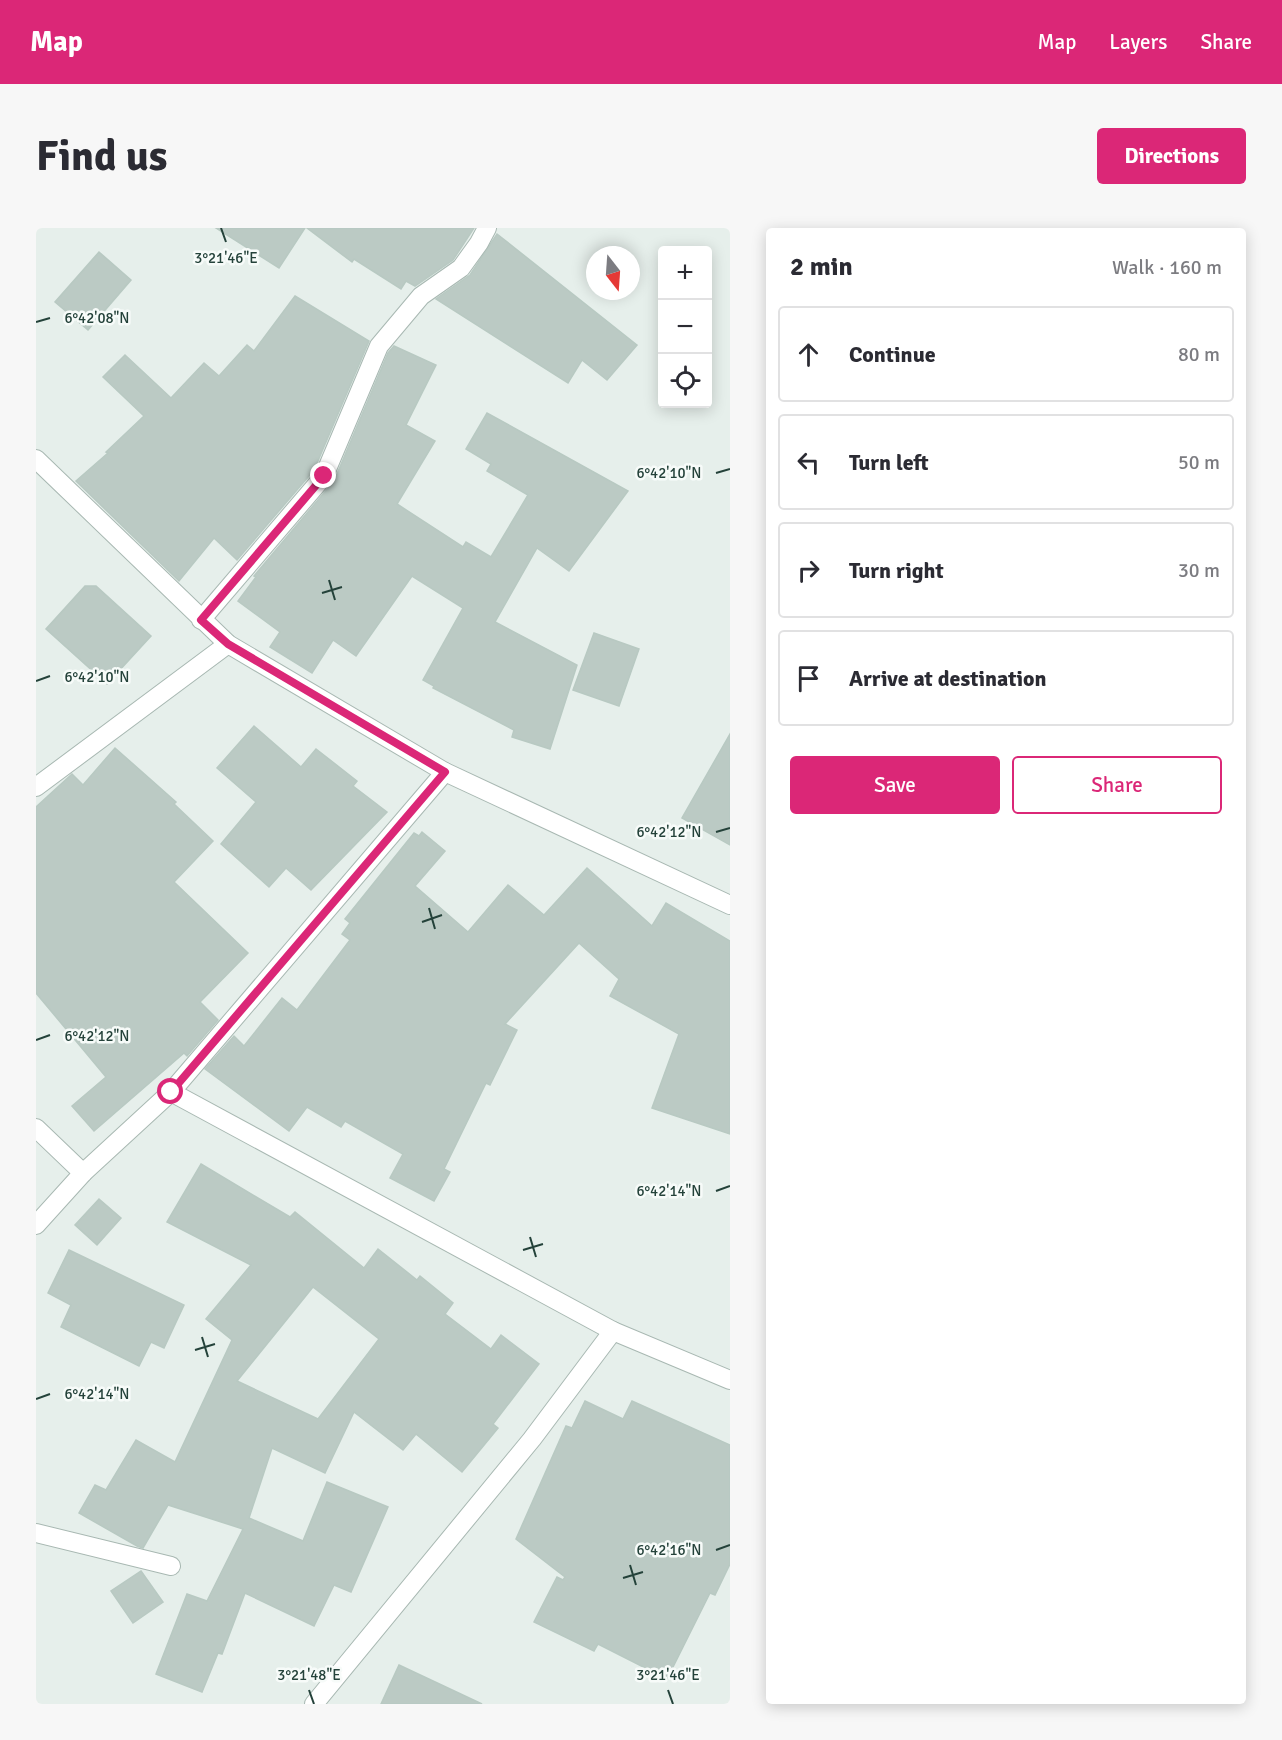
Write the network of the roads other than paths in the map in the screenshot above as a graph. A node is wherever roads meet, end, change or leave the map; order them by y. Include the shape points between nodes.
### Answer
1 (487, 228) edge
2 (36, 459) edge
3 (201, 620) junction
4 (228, 644) junction
5 (445, 772) junction
6 (36, 787) edge
7 (730, 905) edge
8 (171, 1092) junction
9 (36, 1128) edge
10 (82, 1173) junction
11 (36, 1225) edge
12 (613, 1331) junction
13 (730, 1380) edge
14 (36, 1533) edge
15 (171, 1566) dead end
16 (314, 1704) edge

1 - 3 street via 460,268 421,296 379,346 324,476
2 - 3 street
3 - 4 street
4 - 5 street
4 - 6 street
5 - 7 street
5 - 8 street
8 - 10 street
8 - 12 street
9 - 10 street
10 - 11 street
12 - 13 street
12 - 16 street via 532,1439
14 - 15 street

